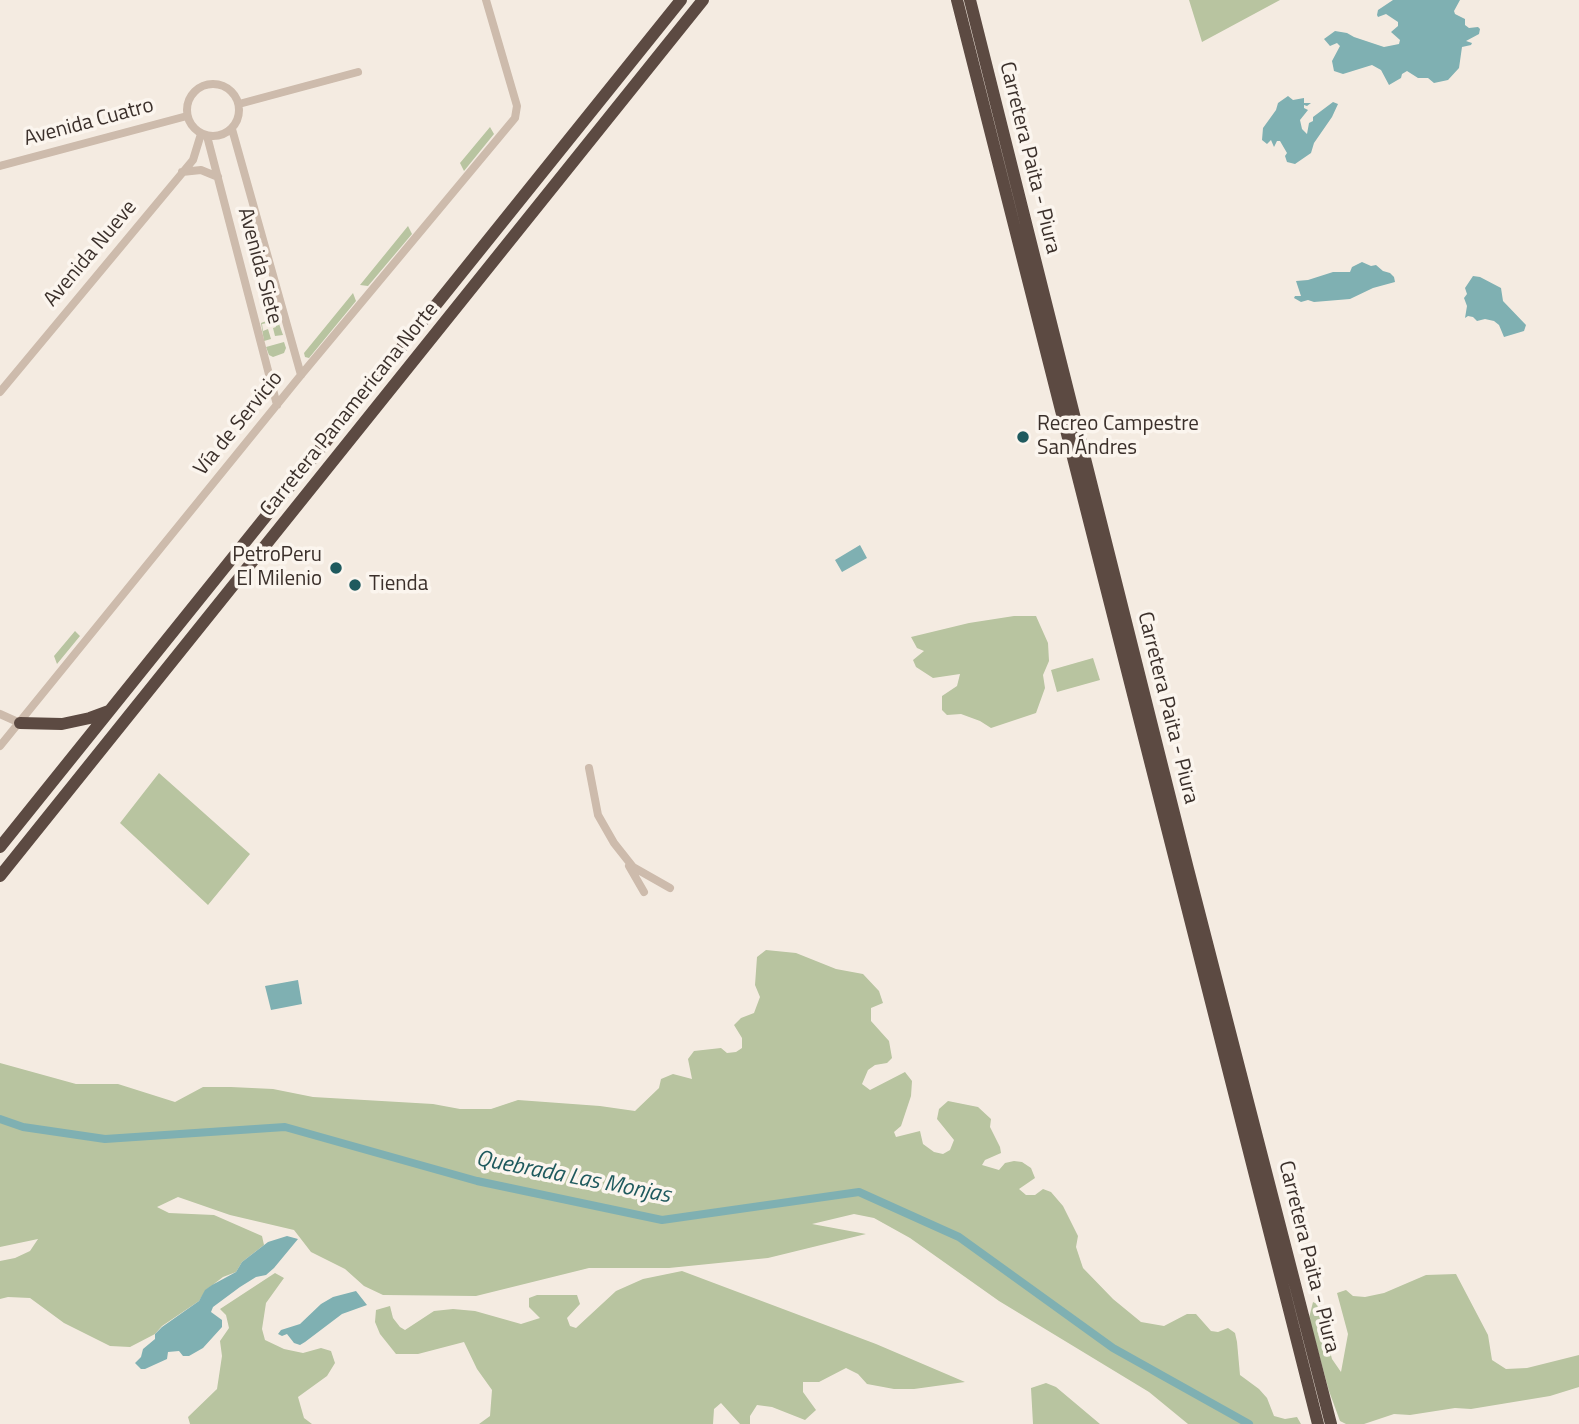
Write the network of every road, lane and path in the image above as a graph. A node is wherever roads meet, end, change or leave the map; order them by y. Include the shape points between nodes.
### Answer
1 (486, 0) edge
2 (681, 0) edge
3 (705, 0) edge
4 (955, 0) edge
5 (970, 0) edge
6 (978, 0) edge
7 (970, 26) junction
8 (358, 72) dead end
9 (239, 104) junction
10 (187, 116) junction
11 (232, 129) junction
12 (204, 135) junction
13 (0, 166) edge
14 (182, 172) junction
15 (218, 177) junction
16 (470, 262) junction
17 (484, 273) junction
18 (301, 375) junction
19 (0, 392) edge
20 (277, 405) junction
21 (176, 628) junction
22 (191, 639) junction
23 (110, 711) junction
24 (0, 713) edge
25 (20, 723) junction
26 (0, 747) edge
27 (589, 768) dead end
28 (0, 847) edge
29 (625, 858) junction
30 (0, 876) edge
31 (670, 888) dead end
32 (644, 892) dead end
33 (1318, 1424) edge
34 (1331, 1424) edge

1 - 18 street, Vía de Servicio via 517,113
2 - 16 highway, Carretera Panamericana Norte
3 - 17 highway, Carretera Panamericana Norte
4 - 7 highway
5 - 7 highway, Carretera Paita - Piura
6 - 7 highway
7 - 33 highway, Carretera Paita - Piura
7 - 34 highway, Carretera Paita - Piura
8 - 9 street
9 - 10 street via 227,88 207,85 191,96
9 - 11 street via 239,117
10 - 12 street
10 - 13 street, Avenida Cuatro
11 - 12 street via 220,136
11 - 18 street, Avenida Siete
12 - 14 street, Avenida Nueve
12 - 15 street, Avenida Siete
14 - 15 street via 201,170
14 - 19 street, Avenida Nueve
15 - 20 street, Avenida Siete
16 - 17 highway
16 - 21 highway, Carretera Panamericana Norte
17 - 22 highway, Carretera Panamericana Norte
18 - 20 street, Vía de Servicio
20 - 25 street, Vía de Servicio
21 - 22 highway
21 - 23 highway, Carretera Panamericana Norte
22 - 30 highway, Carretera Panamericana Norte
23 - 25 highway via 62,724
23 - 28 highway, Carretera Panamericana Norte
24 - 25 street
25 - 26 street, Vía de Servicio
27 - 29 street via 598,816
29 - 31 street
29 - 32 street

